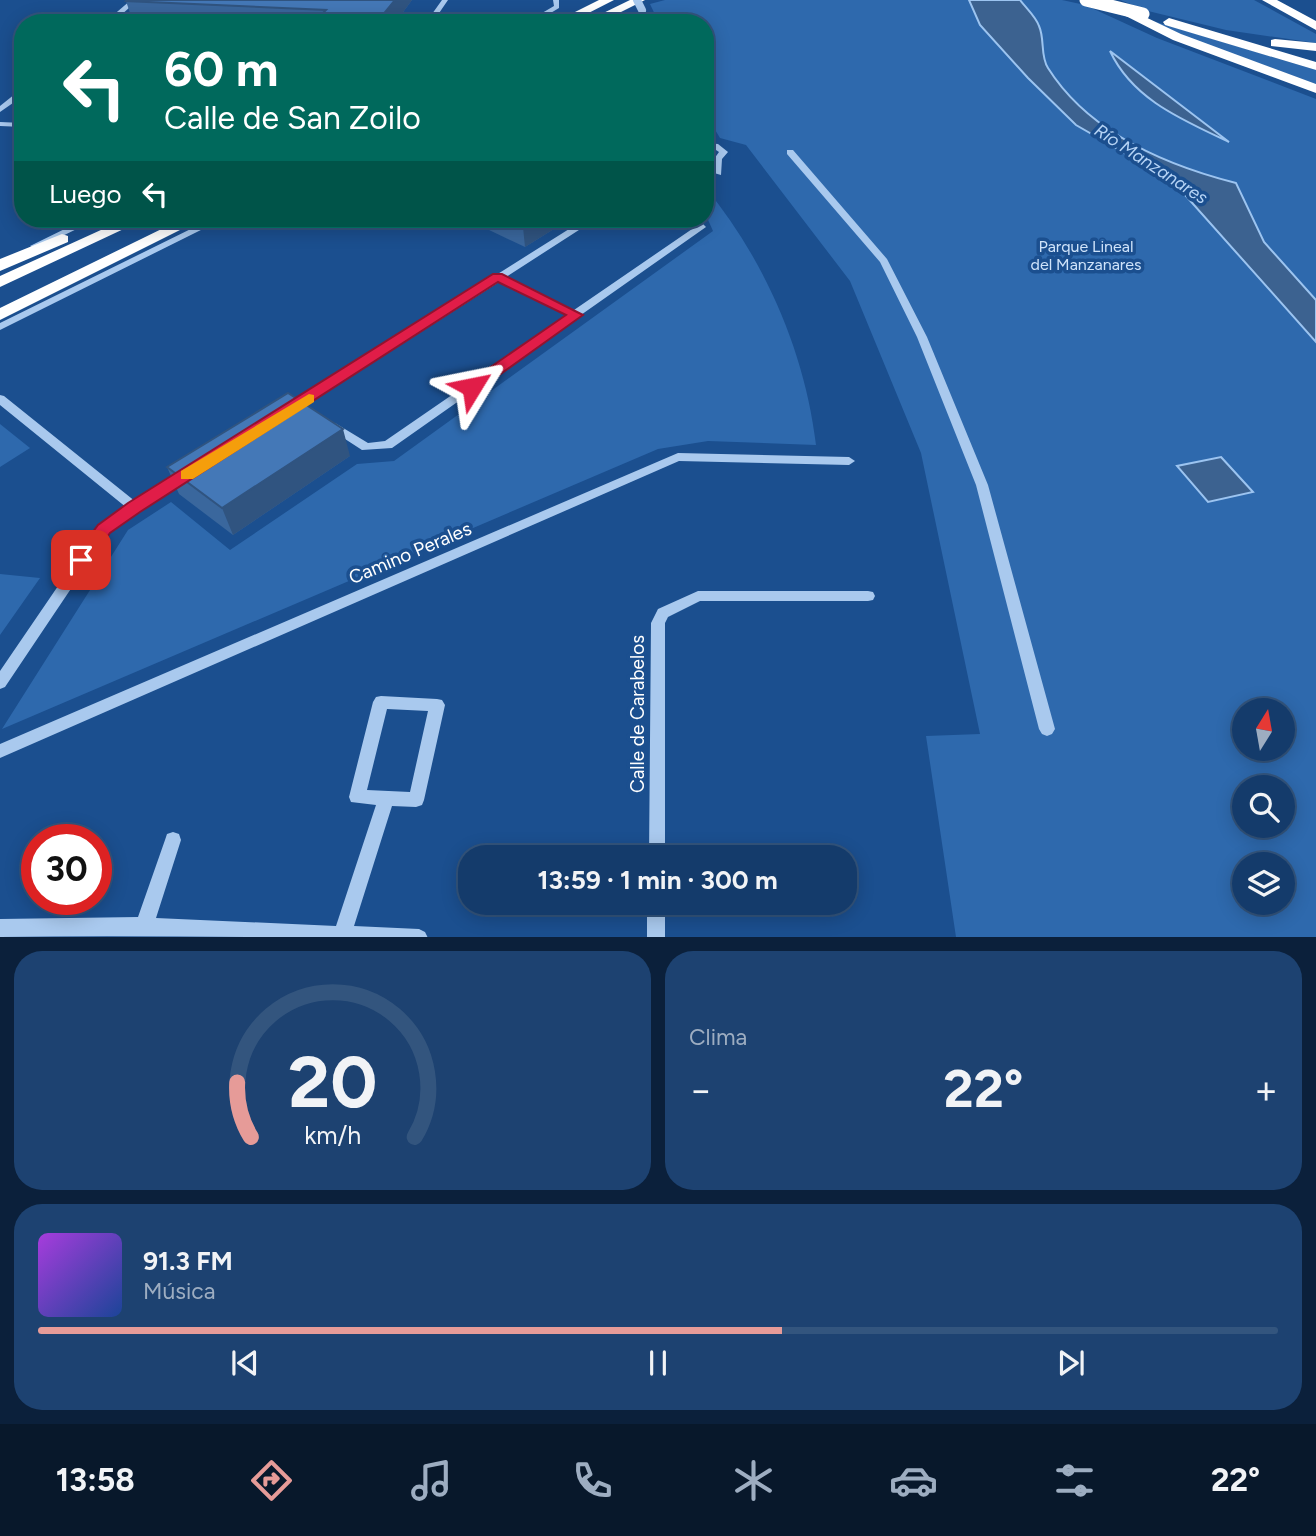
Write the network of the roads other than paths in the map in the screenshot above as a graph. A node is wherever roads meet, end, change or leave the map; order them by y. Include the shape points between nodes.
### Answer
1 (135, 0) edge
2 (556, 0) edge
3 (608, 0) edge
4 (1086, 0) edge
5 (1106, 0) edge
6 (641, 2) edge
7 (1273, 2) edge
8 (1143, 13) junction
9 (118, 14) edge
10 (548, 14) edge
11 (578, 14) edge
12 (608, 14) edge
13 (1316, 20) edge
14 (1316, 26) edge
15 (1316, 47) edge
16 (1316, 66) edge
17 (1316, 89) edge
18 (14, 99) edge
19 (0, 110) edge
20 (714, 148) edge
21 (790, 152) dead end
22 (718, 159) junction
23 (714, 160) edge
24 (714, 169) edge
25 (714, 178) edge
26 (719, 179) dead end
27 (74, 228) edge
28 (87, 228) edge
29 (117, 228) edge
30 (155, 228) edge
31 (176, 228) edge
32 (189, 228) edge
33 (200, 228) edge
34 (577, 228) edge
35 (700, 228) edge
36 (22, 254) junction
37 (0, 264) edge
38 (79, 276) junction
39 (498, 277) junction
40 (0, 282) edge
41 (0, 300) edge
42 (0, 315) edge
43 (576, 315) junction
44 (0, 327) edge
45 (0, 399) edge
46 (276, 419) edge
47 (321, 419) edge
48 (849, 461) dead end
49 (198, 468) edge
50 (134, 507) junction
51 (868, 596) dead end
52 (0, 683) edge
53 (1047, 729) dead end
54 (0, 751) edge
55 (387, 798) junction
56 (173, 840) dead end
57 (657, 845) edge
58 (656, 915) edge
59 (144, 926) junction
60 (0, 928) edge
61 (341, 936) edge
62 (419, 937) edge
63 (656, 937) edge

1 - 9 street
2 - 10 street via 556,7
3 - 11 highway
4 - 8 highway, bridge
5 - 17 highway via 1177,37
6 - 12 highway
7 - 13 highway
7 - 14 highway
8 - 15 highway via 1242,37
8 - 16 highway
18 - 19 street
20 - 22 street via 724,152
21 - 53 street via 884,261 922,337 982,485
22 - 23 street
22 - 24 street via 718,173
25 - 26 street
27 - 36 street
28 - 36 highway
29 - 40 highway
30 - 41 highway
31 - 38 highway
32 - 38 highway
33 - 44 street
34 - 39 street
35 - 43 street
36 - 37 highway
38 - 42 highway
39 - 43 street
39 - 46 street via 304,409
43 - 47 street via 388,445 366,447
45 - 50 street
48 - 54 street, Camino Perales via 678,457
49 - 50 street
50 - 52 street via 104,529
51 - 57 street, Calle de Carabelos via 698,596 663,613 658,623
55 - 55 street via 416,800 437,705 381,702 357,797
55 - 61 street
56 - 59 street
58 - 63 street
59 - 60 street
59 - 61 street
61 - 62 street

